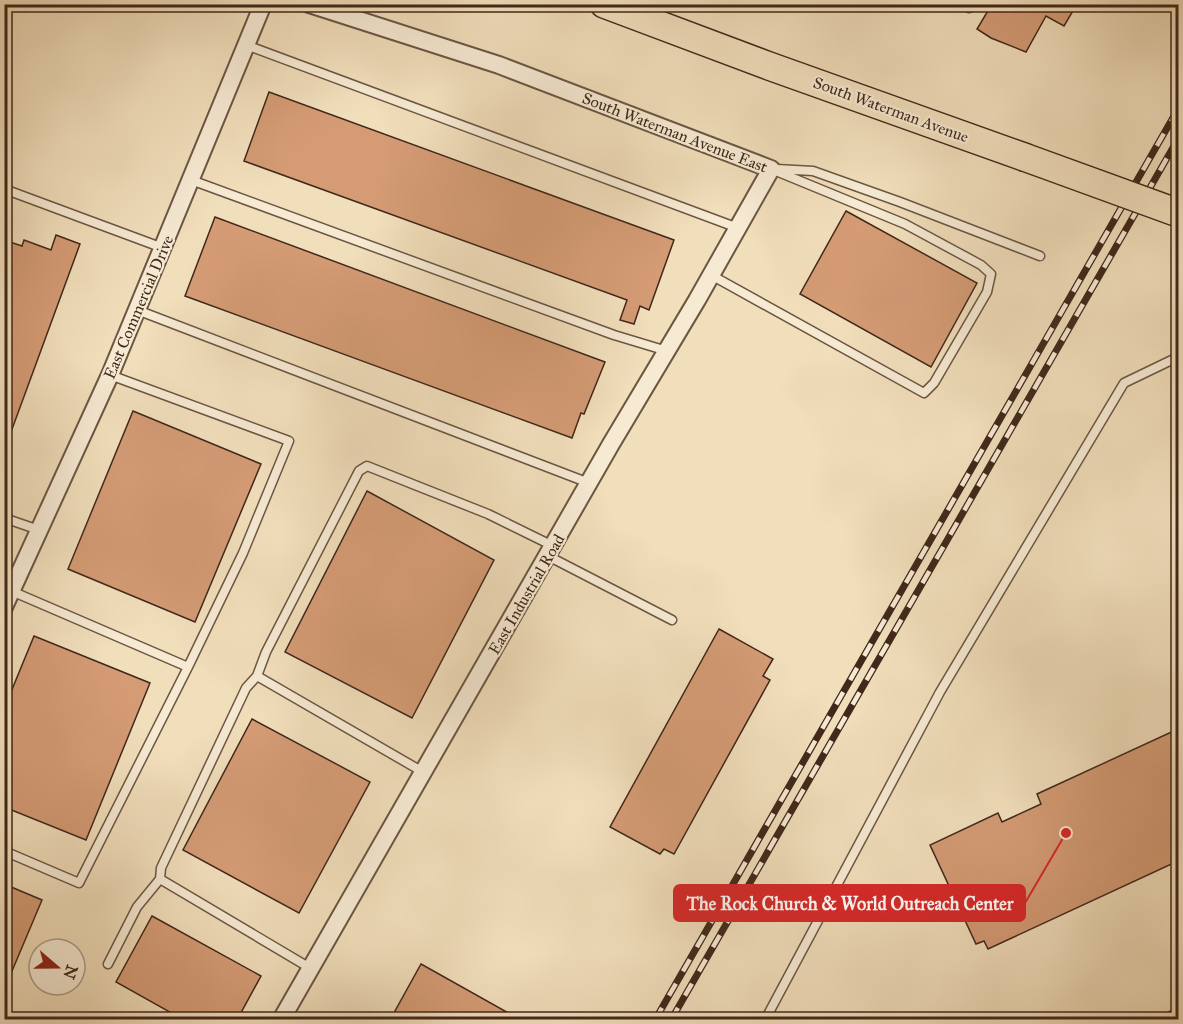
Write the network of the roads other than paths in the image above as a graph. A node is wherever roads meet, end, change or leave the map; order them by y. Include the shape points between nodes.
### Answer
1 (263, 4) edge
2 (309, 4) edge
3 (604, 4) edge
4 (246, 45) junction
5 (771, 169) junction
6 (191, 180) junction
7 (4, 189) edge
8 (1179, 213) edge
9 (738, 228) junction
10 (163, 248) junction
11 (1040, 256) dead end
12 (711, 275) junction
13 (137, 310) junction
14 (667, 351) junction
15 (1179, 357) edge
16 (110, 375) junction
17 (590, 483) junction
18 (4, 518) edge
19 (39, 530) junction
20 (551, 551) junction
21 (8, 589) edge
22 (4, 607) edge
23 (672, 620) dead end
24 (188, 666) junction
25 (256, 676) junction
26 (423, 772) junction
27 (4, 851) edge
28 (160, 879) junction
29 (108, 964) dead end
30 (310, 968) junction
31 (281, 1020) edge
32 (765, 1020) edge

1 - 4 street, East Commercial Drive
2 - 5 street, South Waterman Avenue East via 499,65
3 - 8 main road, South Waterman Avenue, bridge
4 - 6 street, East Commercial Drive
4 - 9 lane
5 - 9 street, East Industrial Road
5 - 11 lane, South Waterman Avenue East via 813,171
5 - 12 lane via 905,224 981,265 991,274 987,292 934,383 924,393
6 - 10 street, East Commercial Drive
6 - 14 lane
7 - 10 lane
9 - 12 street, East Industrial Road
10 - 13 street, East Commercial Drive
12 - 14 street, East Industrial Road
13 - 16 street, East Commercial Drive
13 - 17 lane
14 - 17 street, East Industrial Road
15 - 32 lane via 1124,383 940,692
16 - 19 street, East Commercial Drive
16 - 24 lane via 289,441 243,553
17 - 20 street, East Industrial Road
18 - 19 lane
19 - 21 street, East Commercial Drive
20 - 23 lane
20 - 25 lane via 488,514 367,466 359,471
20 - 26 street, East Industrial Road
21 - 22 street, East Commercial Drive
21 - 24 lane
24 - 27 lane via 79,883
25 - 26 lane
25 - 28 lane via 246,688 161,868
26 - 30 street, East Industrial Road
28 - 29 lane via 137,907
28 - 30 lane
30 - 31 street, East Industrial Road

